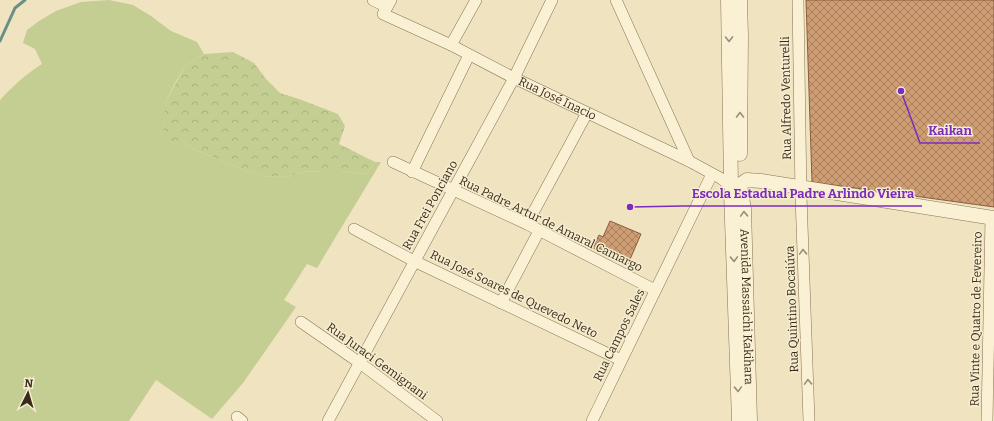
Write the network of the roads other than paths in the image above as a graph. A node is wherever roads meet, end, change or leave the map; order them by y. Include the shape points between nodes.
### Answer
1 (373, 0) edge
2 (476, 0) edge
3 (552, 0) edge
4 (616, 0) edge
5 (728, 0) edge
6 (740, 0) edge
7 (798, 0) edge
8 (387, 7) edge
9 (451, 45) junction
10 (469, 55) junction
11 (514, 78) junction
12 (587, 113) junction
13 (689, 161) junction
14 (393, 162) dead end
15 (412, 172) junction
16 (712, 174) junction
17 (737, 187) junction
18 (453, 190) junction
19 (801, 191) junction
20 (993, 221) edge
21 (527, 224) junction
22 (354, 229) dead end
23 (540, 231) junction
24 (414, 260) junction
25 (655, 290) junction
26 (501, 303) junction
27 (301, 322) dead end
28 (621, 360) junction
29 (360, 363) junction
30 (328, 421) edge
31 (437, 421) edge
32 (592, 421) edge
33 (738, 421) edge
34 (750, 421) edge
35 (809, 421) edge
36 (987, 421) edge

1 - 8 street, Rua José Inacio
2 - 9 street
3 - 11 street, Rua Frei Ponciano
4 - 13 street
5 -> 17 street, Avenida Massaichi Kakihara
17 -> 6 street, Avenida Massaichi Kakihara
7 - 19 street, Rua Alfredo Venturelli
8 - 9 street, Rua José Inacio
9 - 10 street, Rua José Inacio
10 - 11 street, Rua José Inacio
10 - 15 street
11 - 12 street, Rua José Inacio
11 - 18 street, Rua Frei Ponciano
12 - 13 street, Rua José Inacio
12 - 21 street
13 - 16 street, Rua José Inacio
14 - 15 street, Rua Padre Artur de Amaral Camargo
15 - 18 street, Rua Padre Artur de Amaral Camargo
16 - 17 street, Rua José Inacio
16 - 25 street, Rua Campos Sales
17 - 19 street, Rua José Inacio
17 -> 33 street, Avenida Massaichi Kakihara
34 -> 17 street, Avenida Massaichi Kakihara via 744,209
18 - 21 street, Rua Padre Artur de Amaral Camargo
18 - 24 street, Rua Frei Ponciano
19 - 20 street, Rua José Inacio
35 -> 19 street, Rua Quintino Bocaiúva
20 - 36 street, Rua Vinte e Quatro de Fevereiro
21 - 23 street, Rua Padre Artur de Amaral Camargo
22 - 24 street, Rua José Soares de Quevedo Neto
23 - 25 street, Rua Padre Artur de Amaral Camargo
23 - 26 street
24 - 26 street, Rua José Soares de Quevedo Neto
24 - 29 street, Rua Frei Ponciano
25 - 28 street, Rua Campos Sales
26 - 28 street, Rua José Soares de Quevedo Neto
27 - 29 street, Rua Juraci Gemignani
28 - 32 street, Rua Campos Sales
29 - 30 street, Rua Frei Ponciano
29 - 31 street, Rua Juraci Gemignani

